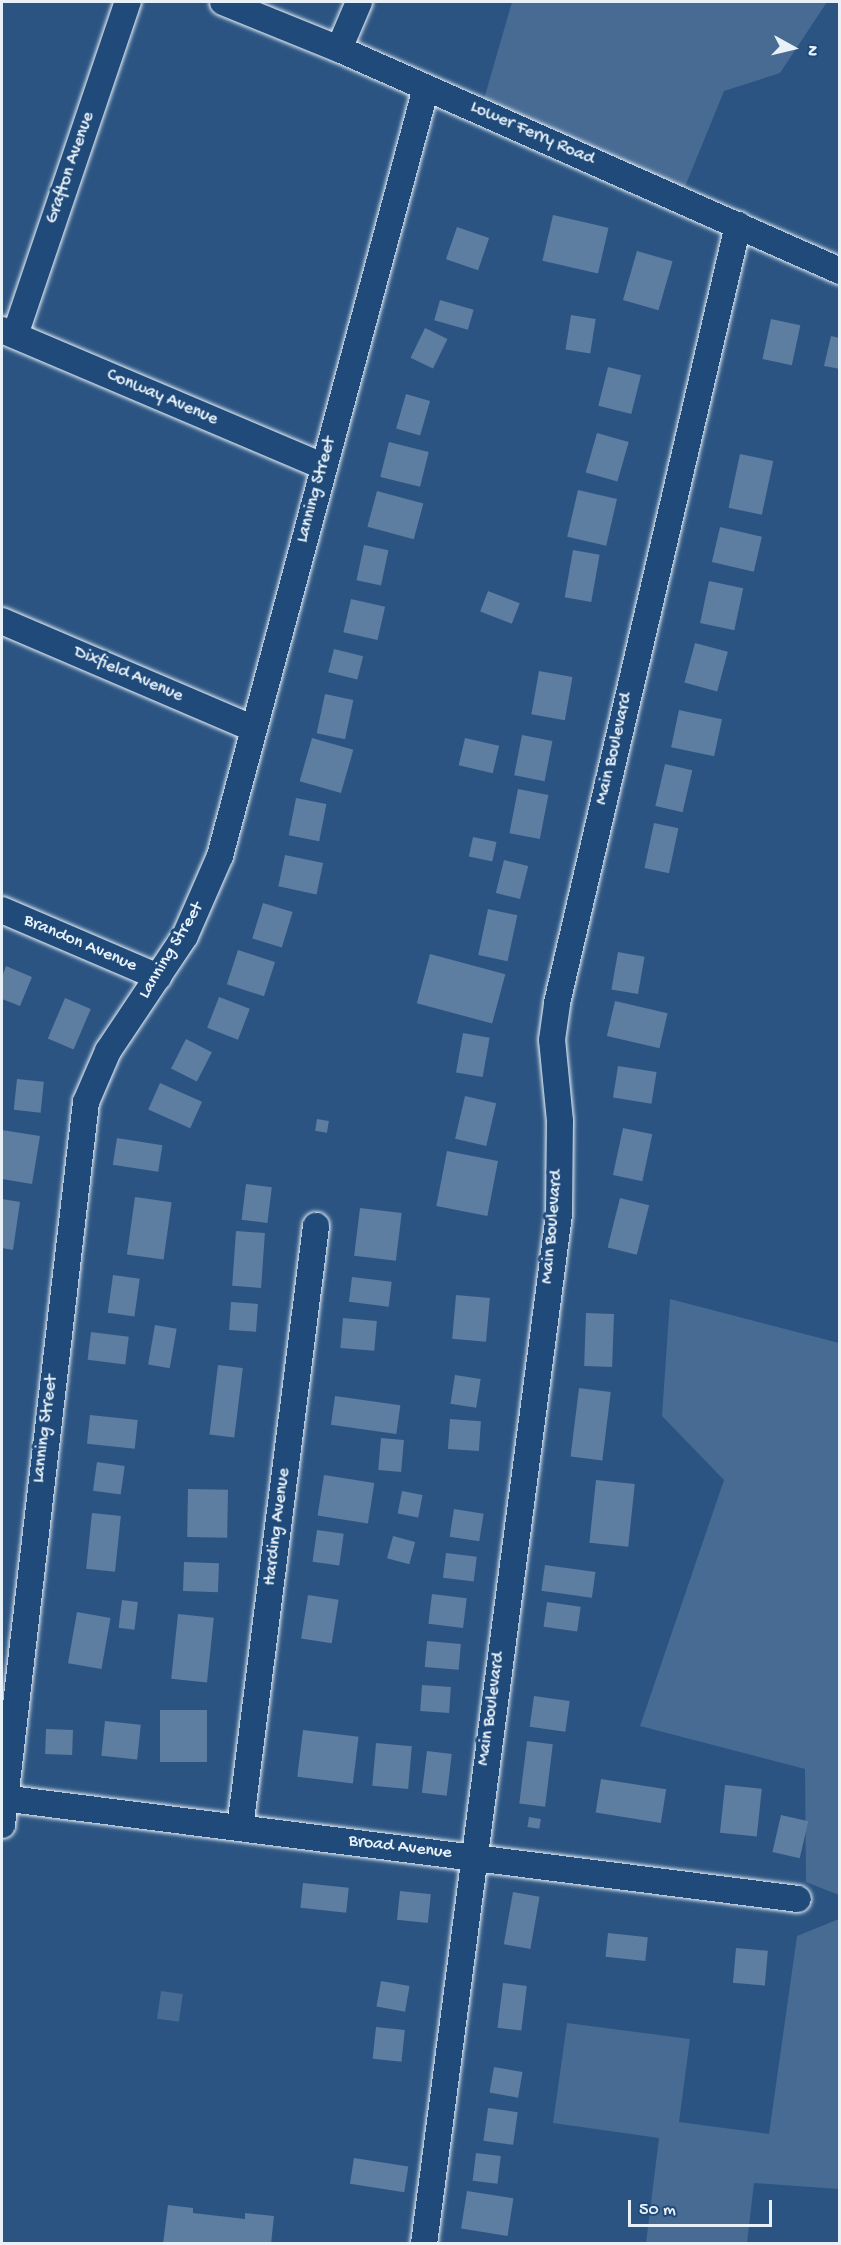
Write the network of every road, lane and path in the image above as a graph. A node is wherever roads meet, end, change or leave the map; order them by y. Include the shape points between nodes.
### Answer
1 (128, 2) edge
2 (223, 2) edge
3 (359, 2) edge
4 (339, 49) junction
5 (426, 88) junction
6 (738, 225) junction
7 (840, 271) edge
8 (8, 332) edge
9 (323, 466) junction
10 (2, 621) edge
11 (254, 729) junction
12 (2, 910) edge
13 (158, 977) junction
14 (316, 1226) dead end
15 (3, 1798) edge
16 (2, 1825) edge
17 (240, 1828) junction
18 (472, 1858) junction
19 (798, 1899) dead end
20 (424, 2244) edge

1 - 8 street, Grafton Avenue
2 - 4 street, Lower Ferry Road
3 - 4 street
4 - 5 street, Lower Ferry Road
5 - 6 street, Lower Ferry Road
5 - 9 street, Lanning Street
6 - 7 street, Lower Ferry Road
6 - 18 street, Main Boulevard via 557,1003 552,1040 560,1121 559,1214
8 - 9 street, Conway Avenue
9 - 11 street, Lanning Street
10 - 11 street, Dixfield Avenue
11 - 13 street, Lanning Street via 220,856 204,897
12 - 13 street, Brandon Avenue
13 - 15 street, Lanning Street via 94,1075 82,1120
14 - 17 street, Harding Avenue
15 - 16 street, Lanning Street
15 - 17 street, Broad Avenue
17 - 18 street, Broad Avenue
18 - 19 street, Broad Avenue
18 - 20 street, Main Boulevard

